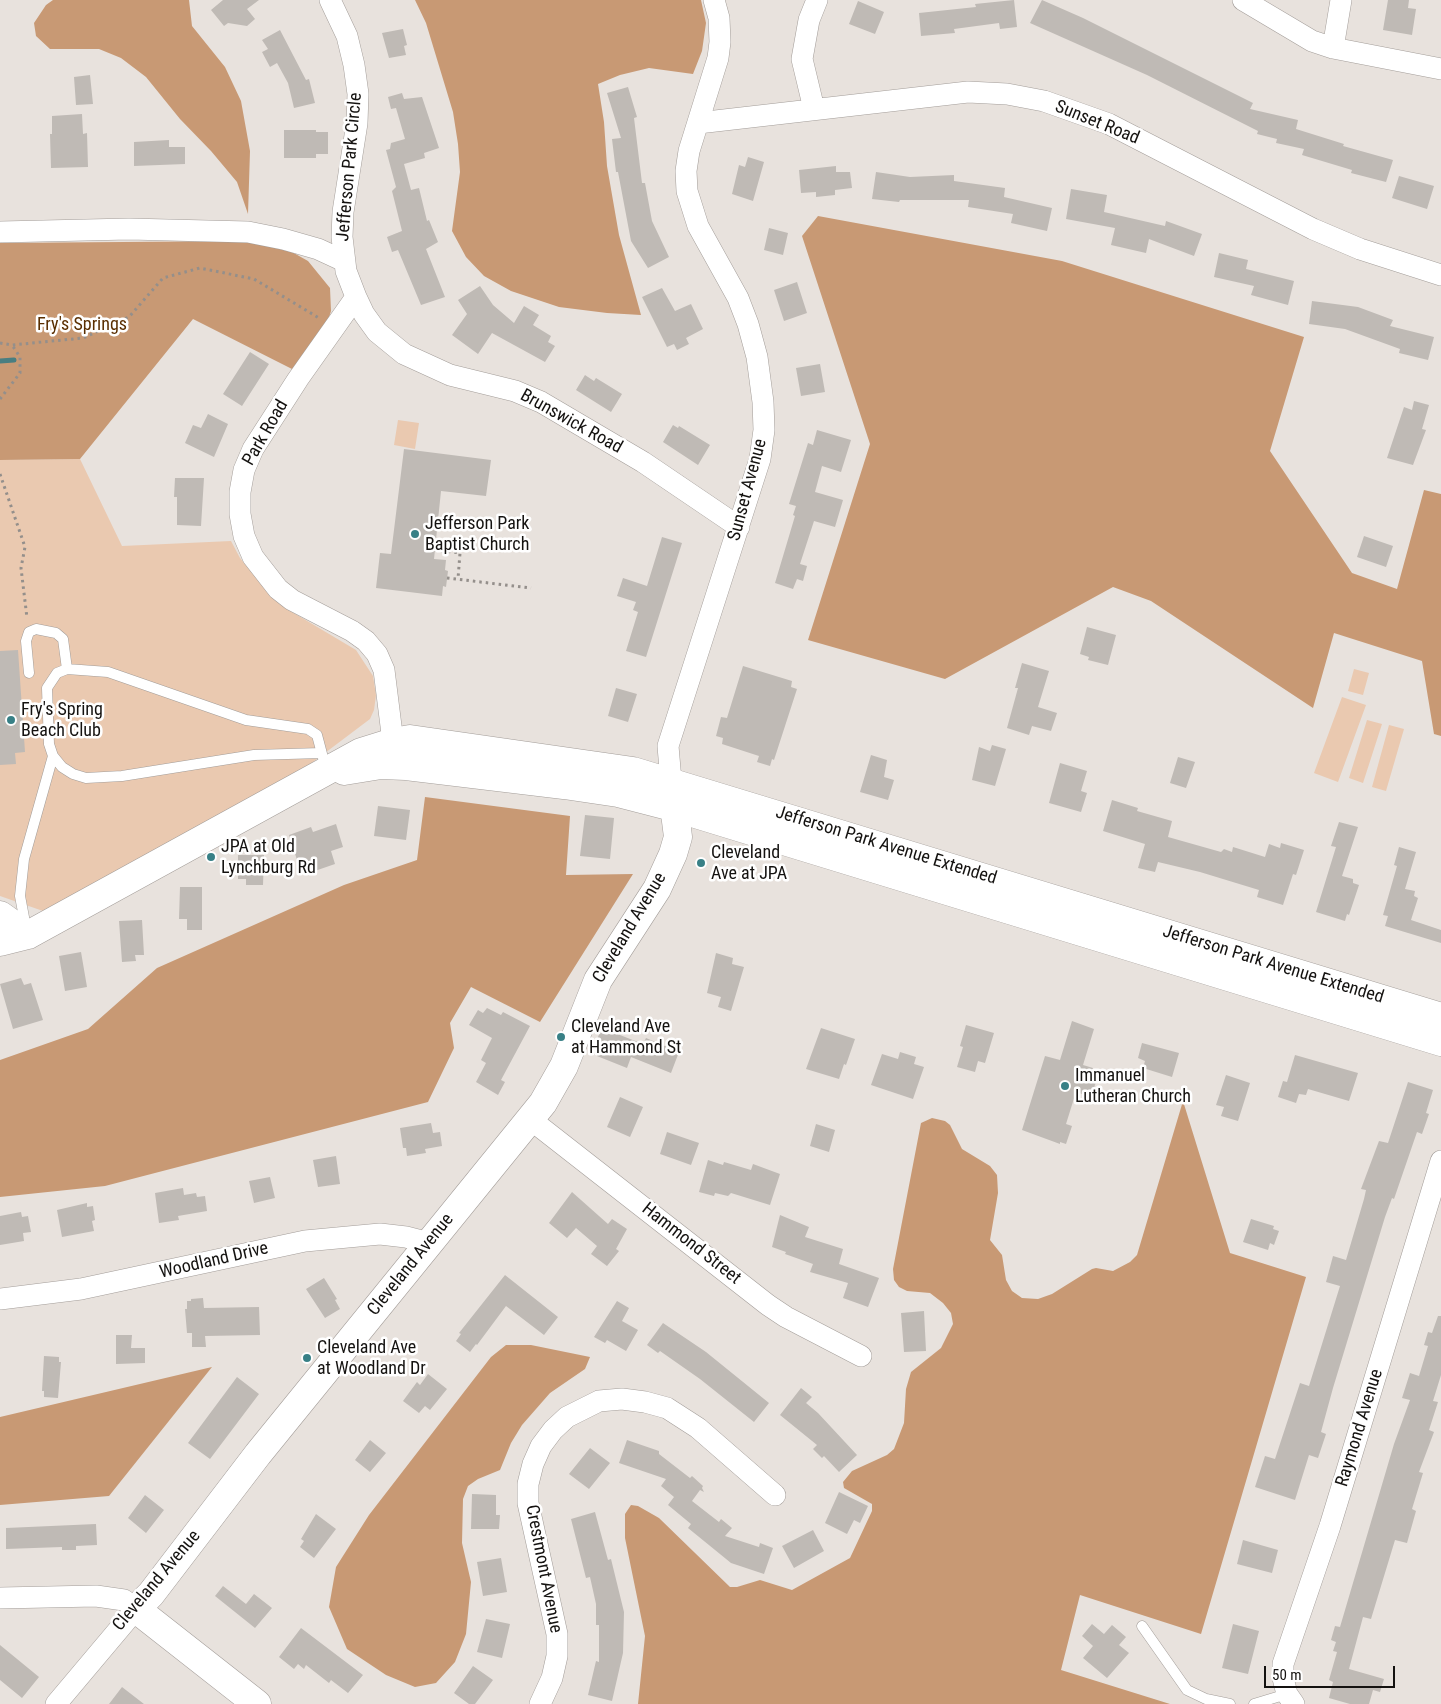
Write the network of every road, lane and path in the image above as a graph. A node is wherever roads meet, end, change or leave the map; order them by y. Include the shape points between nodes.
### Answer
1 (330, 0) edge
2 (714, 0) edge
3 (817, 0) edge
4 (1243, 0) edge
5 (1341, 0) edge
6 (1333, 48) junction
7 (1441, 69) edge
8 (814, 110) junction
9 (698, 123) junction
10 (0, 232) edge
11 (344, 261) junction
12 (1441, 275) edge
13 (356, 297) junction
14 (335, 327) junction
15 (0, 343) edge
16 (12, 345) junction
17 (0, 399) edge
18 (0, 474) edge
19 (739, 527) junction
20 (435, 550) dead end
21 (447, 578) dead end
22 (458, 579) junction
23 (531, 588) dead end
24 (29, 632) junction
25 (68, 669) junction
26 (29, 673) dead end
27 (392, 742) junction
28 (53, 756) junction
29 (324, 763) junction
30 (671, 781) junction
31 (676, 808) junction
32 (0, 915) edge
33 (28, 935) junction
34 (1150, 939) junction
35 (0, 942) edge
36 (1441, 1016) edge
37 (1441, 1042) edge
38 (530, 1119) junction
39 (1441, 1161) edge
40 (429, 1243) junction
41 (0, 1299) edge
42 (861, 1356) dead end
43 (775, 1495) dead end
44 (0, 1598) edge
45 (136, 1609) junction
46 (1142, 1626) dead end
47 (1291, 1699) edge
48 (56, 1704) edge
49 (257, 1704) edge
50 (540, 1704) edge
51 (1230, 1704) edge
52 (1254, 1704) edge

1 - 11 street, Jefferson Park Circle via 347,36 358,94 357,123 343,212
2 - 9 street, Sunset Avenue via 719,18 718,58
3 - 8 street via 809,20 802,59
4 - 6 street via 1312,41
5 - 6 street
6 - 7 street
8 - 9 street, Sunset Road
8 - 12 street, Sunset Road via 968,92 1007,94 1044,101 1109,124 1313,229 1360,249
9 - 19 street, Sunset Avenue via 686,171 690,207 738,298 748,324 757,357 763,402 760,459
10 - 11 street, Jefferson Park Circle via 129,229 248,232 283,238
11 - 13 street
13 - 14 street, Park Road
13 - 19 street, Brunswick Road via 377,332 404,354 450,375 515,391 541,402 642,462
14 - 16 path via 254,279 200,268 163,278 129,317 83,338
14 - 27 street, Park Road via 253,449 244,470 240,514 244,536 253,557 278,589 292,600 352,631 377,654 384,670
15 - 16 path
16 - 17 path via 20,357 20,373
18 - 24 path via 25,547 20,568
19 - 30 street, Sunset Avenue via 668,746
20 - 22 path via 460,553
21 - 22 path
22 - 23 path
24 - 25 lane via 47,629 63,639
24 - 26 lane via 26,641
25 - 28 lane via 57,673 47,688 49,744
25 - 29 lane via 108,672 246,720 308,729 317,735
27 - 29 street, Jefferson Park Avenue Extended
27 - 30 street, Jefferson Park Avenue Extended via 410,739 432,741 633,771
28 - 29 lane via 62,767 86,778 122,776 254,755
28 - 33 lane via 24,860 20,896
29 - 31 street, Jefferson Park Avenue Extended via 406,766 564,785
29 - 33 street, Jefferson Park Avenue Extended
30 - 31 street, Cleveland Avenue
30 - 34 street, Jefferson Park Avenue Extended
31 - 34 street, Jefferson Park Avenue Extended
31 - 38 street, Cleveland Avenue via 678,837 657,889 598,980 564,1066
32 - 33 street
33 - 35 street, Jefferson Park Avenue Extended
34 - 36 street, Jefferson Park Avenue Extended
34 - 37 street, Jefferson Park Avenue Extended
38 - 40 street, Cleveland Avenue
38 - 42 street, Hammond Street via 772,1308
39 - 47 street, Raymond Avenue via 1330,1526 1283,1664 1283,1678
40 - 41 street, Woodland Drive via 380,1234 305,1241 81,1289
40 - 45 street, Cleveland Avenue
43 - 50 street, Crestmont Avenue via 698,1428 667,1408 630,1400 599,1401 567,1417 541,1446 528,1484 528,1503 557,1634 552,1678
44 - 45 street via 96,1596 124,1600
45 - 48 street, Cleveland Avenue
45 - 49 street
46 - 51 lane via 1187,1690 1206,1699
47 - 52 lane

